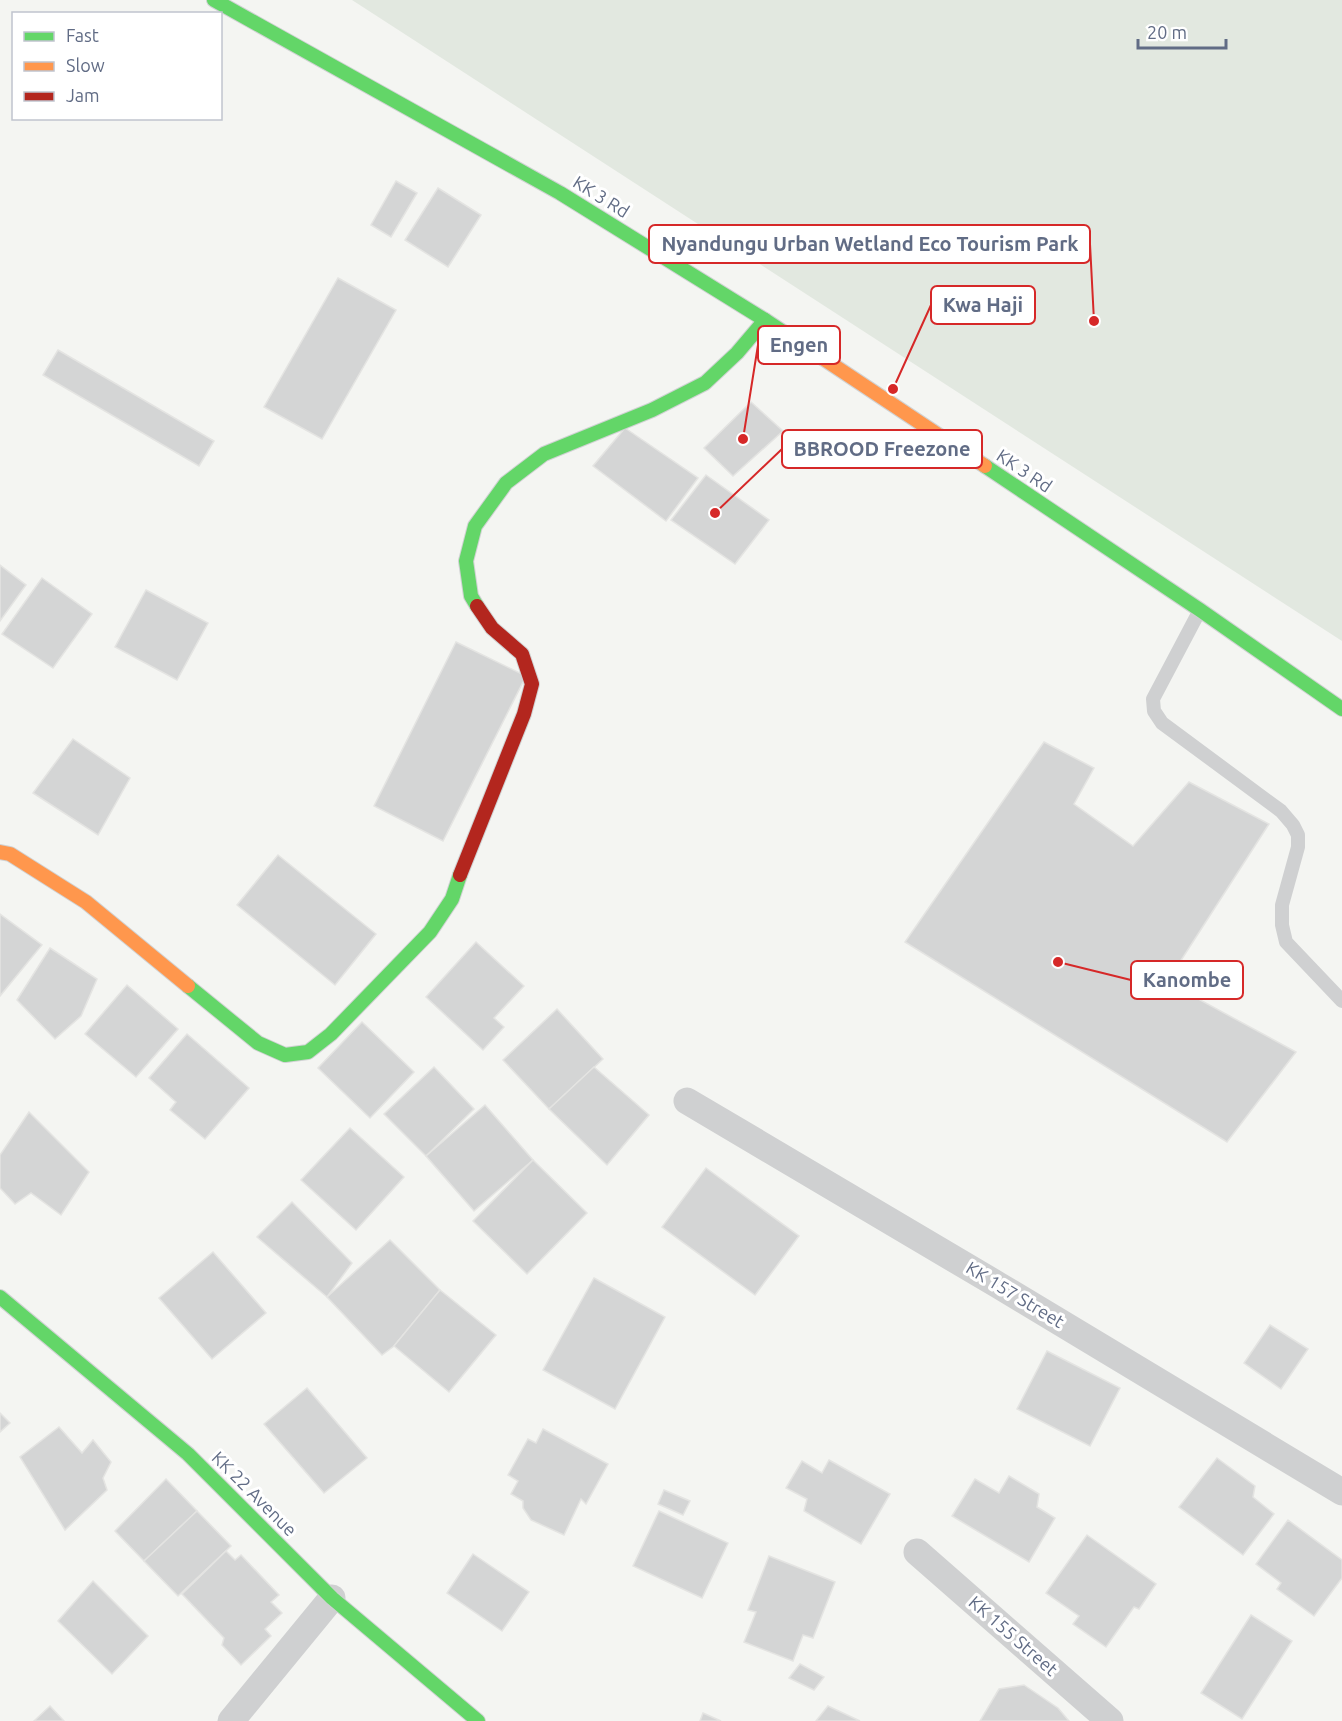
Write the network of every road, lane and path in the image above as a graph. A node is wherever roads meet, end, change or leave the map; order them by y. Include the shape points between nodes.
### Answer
1 (214, 0) edge
2 (765, 320) junction
3 (1200, 610) junction
4 (1342, 709) edge
5 (0, 852) edge
6 (1342, 1001) edge
7 (687, 1101) dead end
8 (0, 1297) edge
9 (1342, 1492) edge
10 (917, 1552) dead end
11 (332, 1598) junction
12 (231, 1721) edge
13 (478, 1721) edge
14 (1110, 1721) edge

1 - 2 main road, KK 3 Rd via 560,193
2 - 3 main road, KK 3 Rd
2 - 5 main road via 705,383 652,410 544,454 506,483 475,526 466,561 471,596 492,628 522,654 532,684 524,714 452,898 430,932 331,1034 308,1052 285,1055 258,1043 86,902 10,854
3 - 4 main road, KK 3 Rd
3 - 6 lane via 1154,699 1154,711 1162,723 1281,811 1293,825 1298,847 1282,905 1286,942
7 - 9 street, KK 157 Street
8 - 11 main road, KK 22 Avenue via 188,1454
10 - 14 street, KK 155 Street
11 - 12 street
11 - 13 main road, KK 22 Avenue

